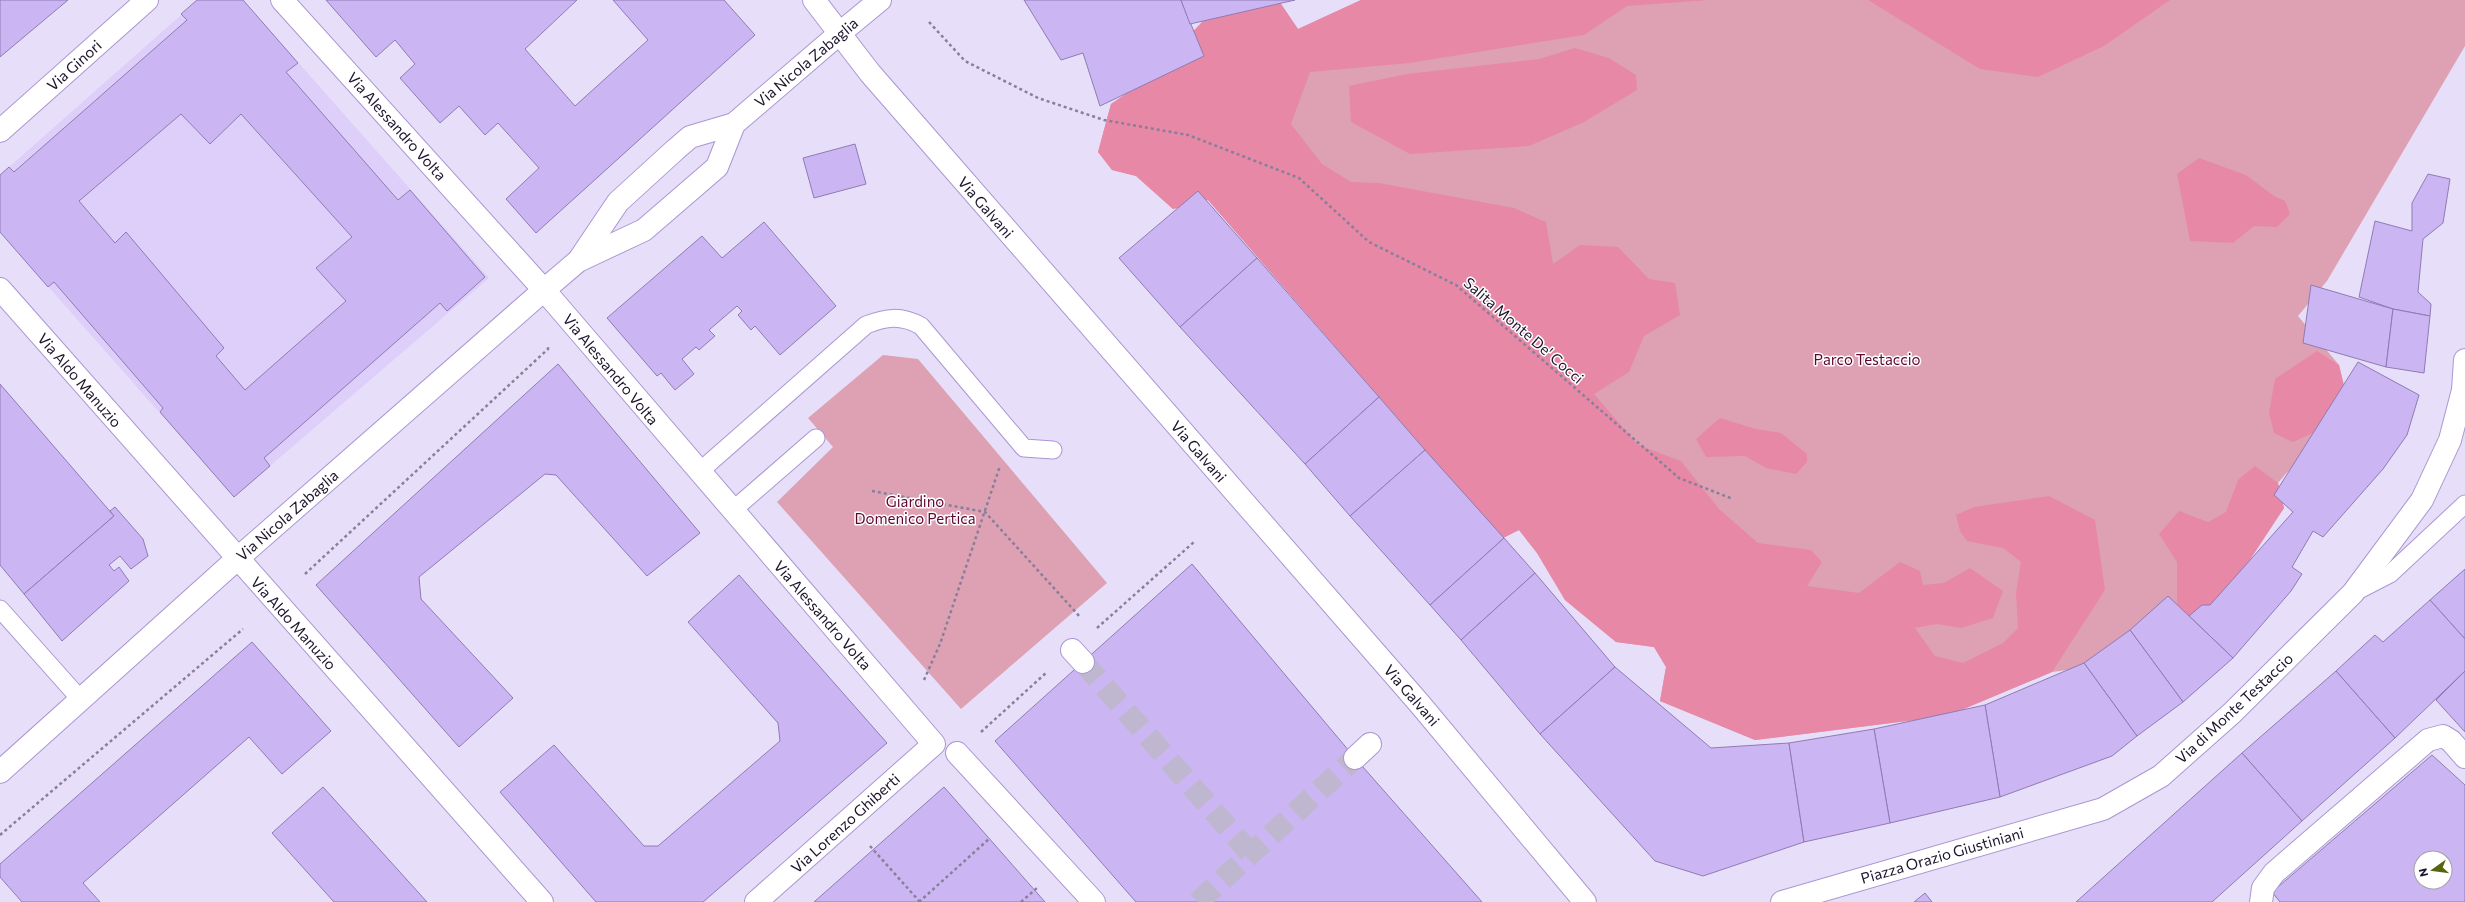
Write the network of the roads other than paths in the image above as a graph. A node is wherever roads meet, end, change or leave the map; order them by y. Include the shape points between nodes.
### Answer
1 (147, 0) edge
2 (282, 0) edge
3 (814, 0) edge
4 (880, 0) edge
5 (840, 33) junction
6 (734, 124) junction
7 (0, 131) edge
8 (578, 261) junction
9 (0, 289) edge
10 (544, 290) junction
11 (2465, 360) edge
12 (816, 438) dead end
13 (1053, 450) dead end
14 (698, 472) junction
15 (2465, 504) edge
16 (732, 510) junction
17 (237, 559) junction
18 (2353, 593) junction
19 (0, 609) edge
20 (81, 700) junction
21 (934, 744) joint
22 (956, 754) dead end
23 (2465, 757) edge
24 (0, 772) edge
25 (2103, 809) joint
26 (542, 902) edge
27 (756, 902) edge
28 (1094, 902) edge
29 (1585, 902) edge
30 (1782, 902) edge
31 (2261, 902) edge

1 - 7 street, Via Ginori
2 - 10 street, Via Alessandro Volta
3 - 5 street, Via Galvani
4 - 5 street, Via Nicola Zabaglia
5 - 6 street, Via Nicola Zabaglia
5 - 29 street, Via Galvani via 870,73 1419,703
6 - 8 street, Via Nicola Zabaglia via 690,137 675,150 618,202
6 - 8 street, Via Nicola Zabaglia via 717,167 644,230
8 - 10 street, Via Nicola Zabaglia
9 - 17 street, Via Aldo Manuzio
10 - 14 street, Via Alessandro Volta
10 - 17 street, Via Nicola Zabaglia
11 - 18 street, Via di Monte Testaccio via 2463,390 2450,440 2422,500
12 - 16 lane
13 - 14 lane via 1024,448 920,326 909,320 893,317 866,325
14 - 16 street, Via Alessandro Volta
15 - 18 lane, Via di Monte Testaccio via 2390,574
16 - 21 street, Via Alessandro Volta
17 - 20 street, Via Nicola Zabaglia
17 - 26 street, Via Aldo Manuzio
18 - 25 street, Via di Monte Testaccio via 2232,713 2161,776
19 - 20 lane
20 - 24 street, Via Nicola Zabaglia
21 - 27 street, Via Lorenzo Ghiberti
22 - 28 street
23 - 31 street via 2443,736 2428,740 2274,873 2263,888
25 - 30 street, Piazza Orazio Giustiniani

